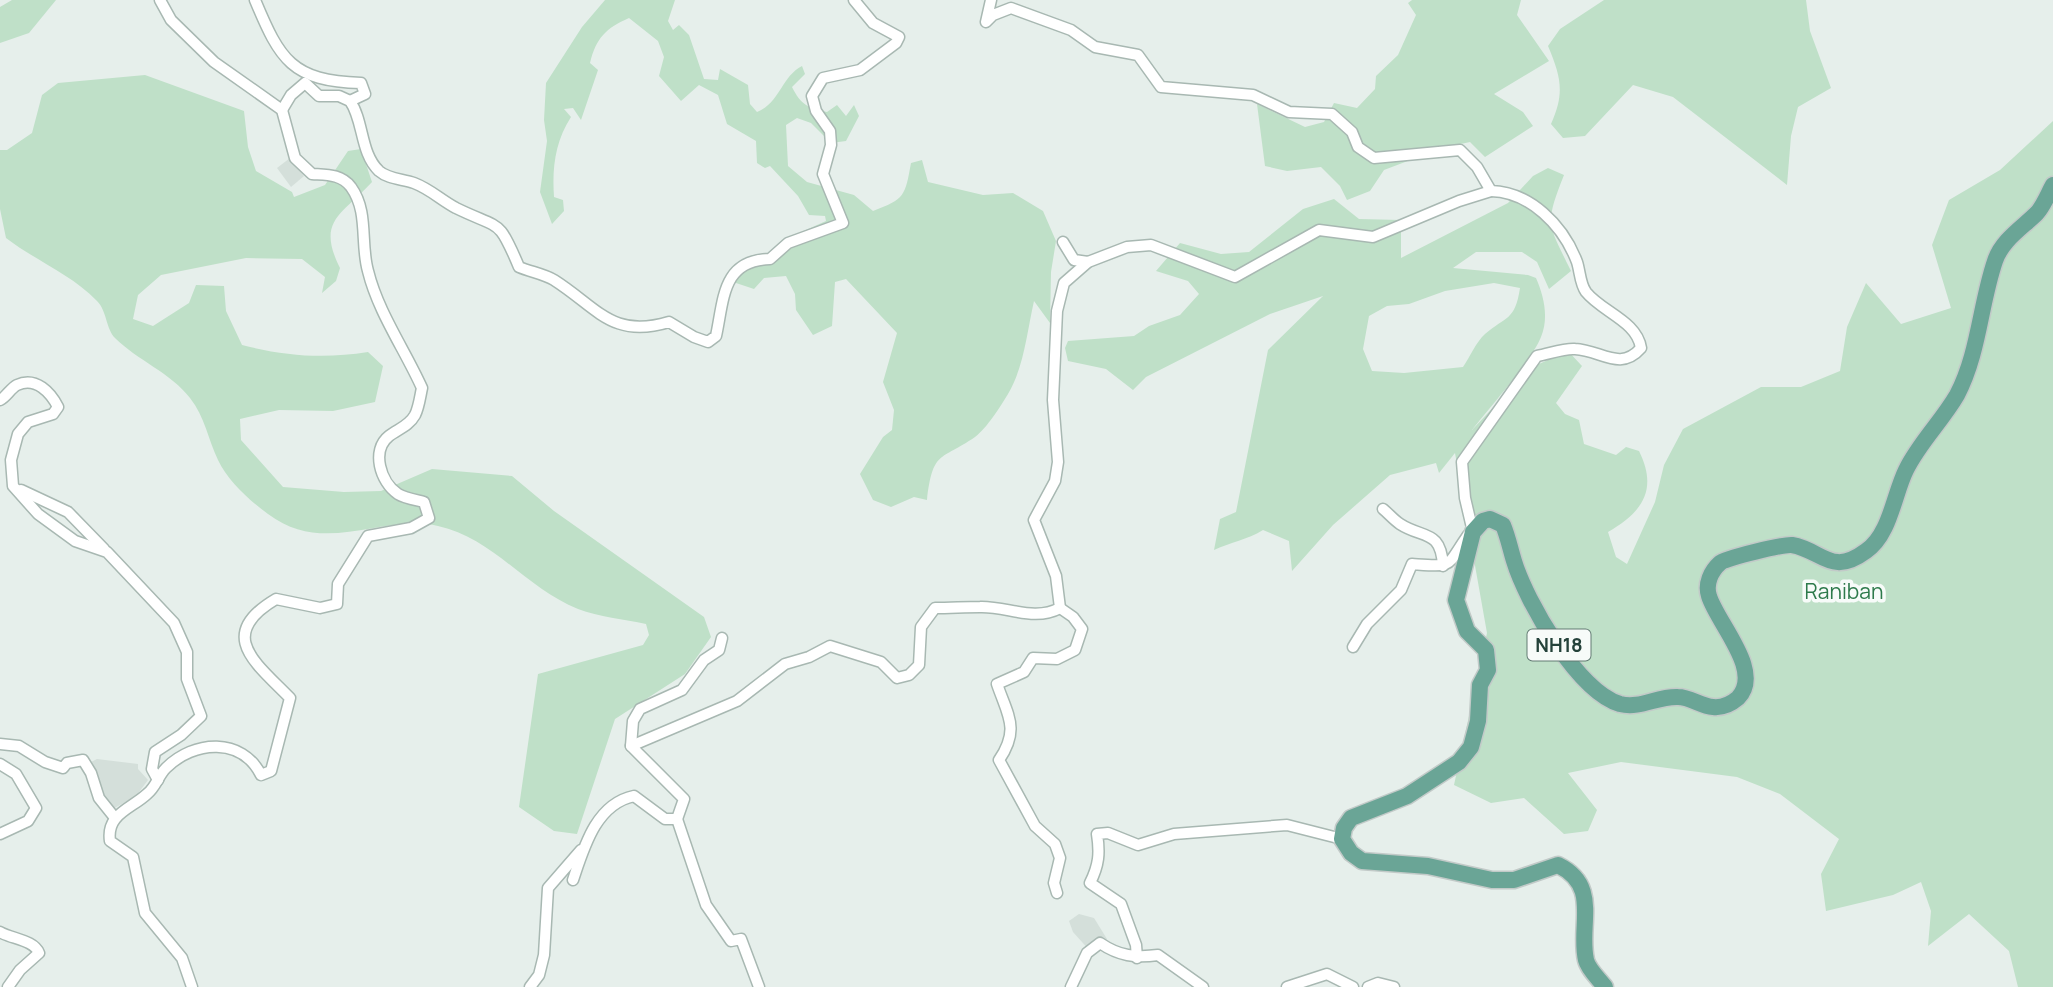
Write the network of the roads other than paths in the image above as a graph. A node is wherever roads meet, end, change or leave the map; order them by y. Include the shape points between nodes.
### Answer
1 (160, 0) edge
2 (255, 0) edge
3 (853, 0) edge
4 (991, 0) edge
5 (350, 102) junction
6 (282, 110) junction
7 (2053, 185) edge
8 (1491, 191) junction
9 (1063, 242) dead end
10 (1088, 262) junction
11 (0, 400) edge
12 (13, 486) junction
13 (1383, 509) dead end
14 (1473, 530) junction
15 (107, 552) junction
16 (1443, 566) junction
17 (1060, 608) junction
18 (722, 638) dead end
19 (1353, 647) dead end
20 (0, 744) edge
21 (631, 746) junction
22 (0, 764) edge
23 (158, 780) junction
24 (115, 818) junction
25 (677, 819) junction
26 (0, 834) edge
27 (1342, 839) junction
28 (586, 844) junction
29 (573, 880) dead end
30 (1057, 893) dead end
31 (0, 932) edge
32 (1137, 958) junction
33 (1394, 986) edge
34 (8, 987) edge
35 (192, 987) edge
36 (530, 987) edge
37 (759, 987) edge
38 (1071, 987) edge
39 (1203, 987) edge
40 (1287, 987) edge
41 (1353, 987) edge
42 (1368, 987) edge
43 (1605, 987) edge

1 - 6 street via 171,20 214,62
2 - 5 street via 290,65 328,82 361,83 365,94
3 - 5 street via 873,23 899,37 860,70 823,78 812,96 830,131 823,174 843,223 788,243 770,259 751,260 739,268 725,293 716,337 708,342 669,322 652,327 620,326 551,278 519,267 506,235 496,224 455,207 431,190 377,169
4 - 8 street via 986,22 1011,8 1071,30 1095,47 1138,55 1161,87 1254,95 1289,112 1332,114 1352,132 1358,147 1374,158 1460,150
5 - 6 street via 339,96 319,96 305,83
6 - 23 street via 295,158 312,174 335,175 350,185 361,207 367,270 422,388 415,416 388,436 380,452 380,467 398,494 424,502 429,518 411,528 368,536 338,584 337,604 320,608 276,599 255,611 246,624 243,634 252,659 290,698 271,772 261,775 254,761 232,747 219,745 174,761
7 - 14 main road, NH18 via 2039,211 2011,236 1995,260 1971,362 1956,395 1906,468 1875,544 1855,558 1829,562 1792,545 1782,546 1723,559 1713,569 1708,596 1739,652 1746,682 1728,705 1714,707 1670,697 1629,706 1604,697 1569,659 1534,606 1503,525 1490,519
8 - 10 street via 1373,237 1319,230 1236,277 1151,245 1127,247
8 - 14 street via 1507,191 1543,211 1576,260 1584,290 1634,329 1641,348 1633,357 1619,361 1575,349 1537,356 1462,462
9 - 10 street via 1074,260
10 - 17 street via 1065,283 1057,311 1053,400 1058,462 1055,481 1034,520 1048,549
11 - 12 street via 17,385 35,383 51,393 58,407 53,414 28,422 18,433 11,460
12 - 15 street via 68,512
12 - 15 street via 38,514 75,541
13 - 16 street via 1401,524 1432,536 1442,552
14 - 16 street via 1457,557
14 - 27 main road via 1456,600 1467,631 1486,650 1488,670 1480,685 1471,747 1459,762 1407,796 1351,818
15 - 23 street via 174,623 187,652 187,679 201,716 155,752 152,769
16 - 19 street via 1412,564 1401,590 1367,624
17 - 21 street via 1048,614 935,608 921,627 919,665 909,675 897,678 881,662 830,646 785,664 737,701
17 - 30 street via 1082,629 1076,650 1057,659 1032,658 1024,672 997,684 1012,722 1011,743 999,760 1035,827 1055,844 1060,858
18 - 21 street via 719,650 682,690 640,709 633,721
20 - 24 street via 19,746 63,768 83,760 99,798
21 - 25 street via 684,799
22 - 26 street via 16,774 36,808 28,821
23 - 24 street via 148,794
24 - 35 street via 110,841 133,857 145,913 182,958
25 - 28 street via 665,819 635,796 627,797 610,806
25 - 37 street via 706,905 731,941 741,939
27 - 32 street via 1287,825 1174,834 1138,845 1108,833 1097,834 1099,860 1090,883 1121,904
27 - 43 main road via 1362,861 1428,866 1492,880 1514,880 1558,866 1571,872 1582,887 1586,961
28 - 29 street
28 - 36 street via 548,888 544,955
31 - 34 street via 31,943 39,953
32 - 38 street via 1100,943 1087,953
32 - 39 street via 1158,955
33 - 42 street via 1378,982
40 - 41 street via 1327,974

